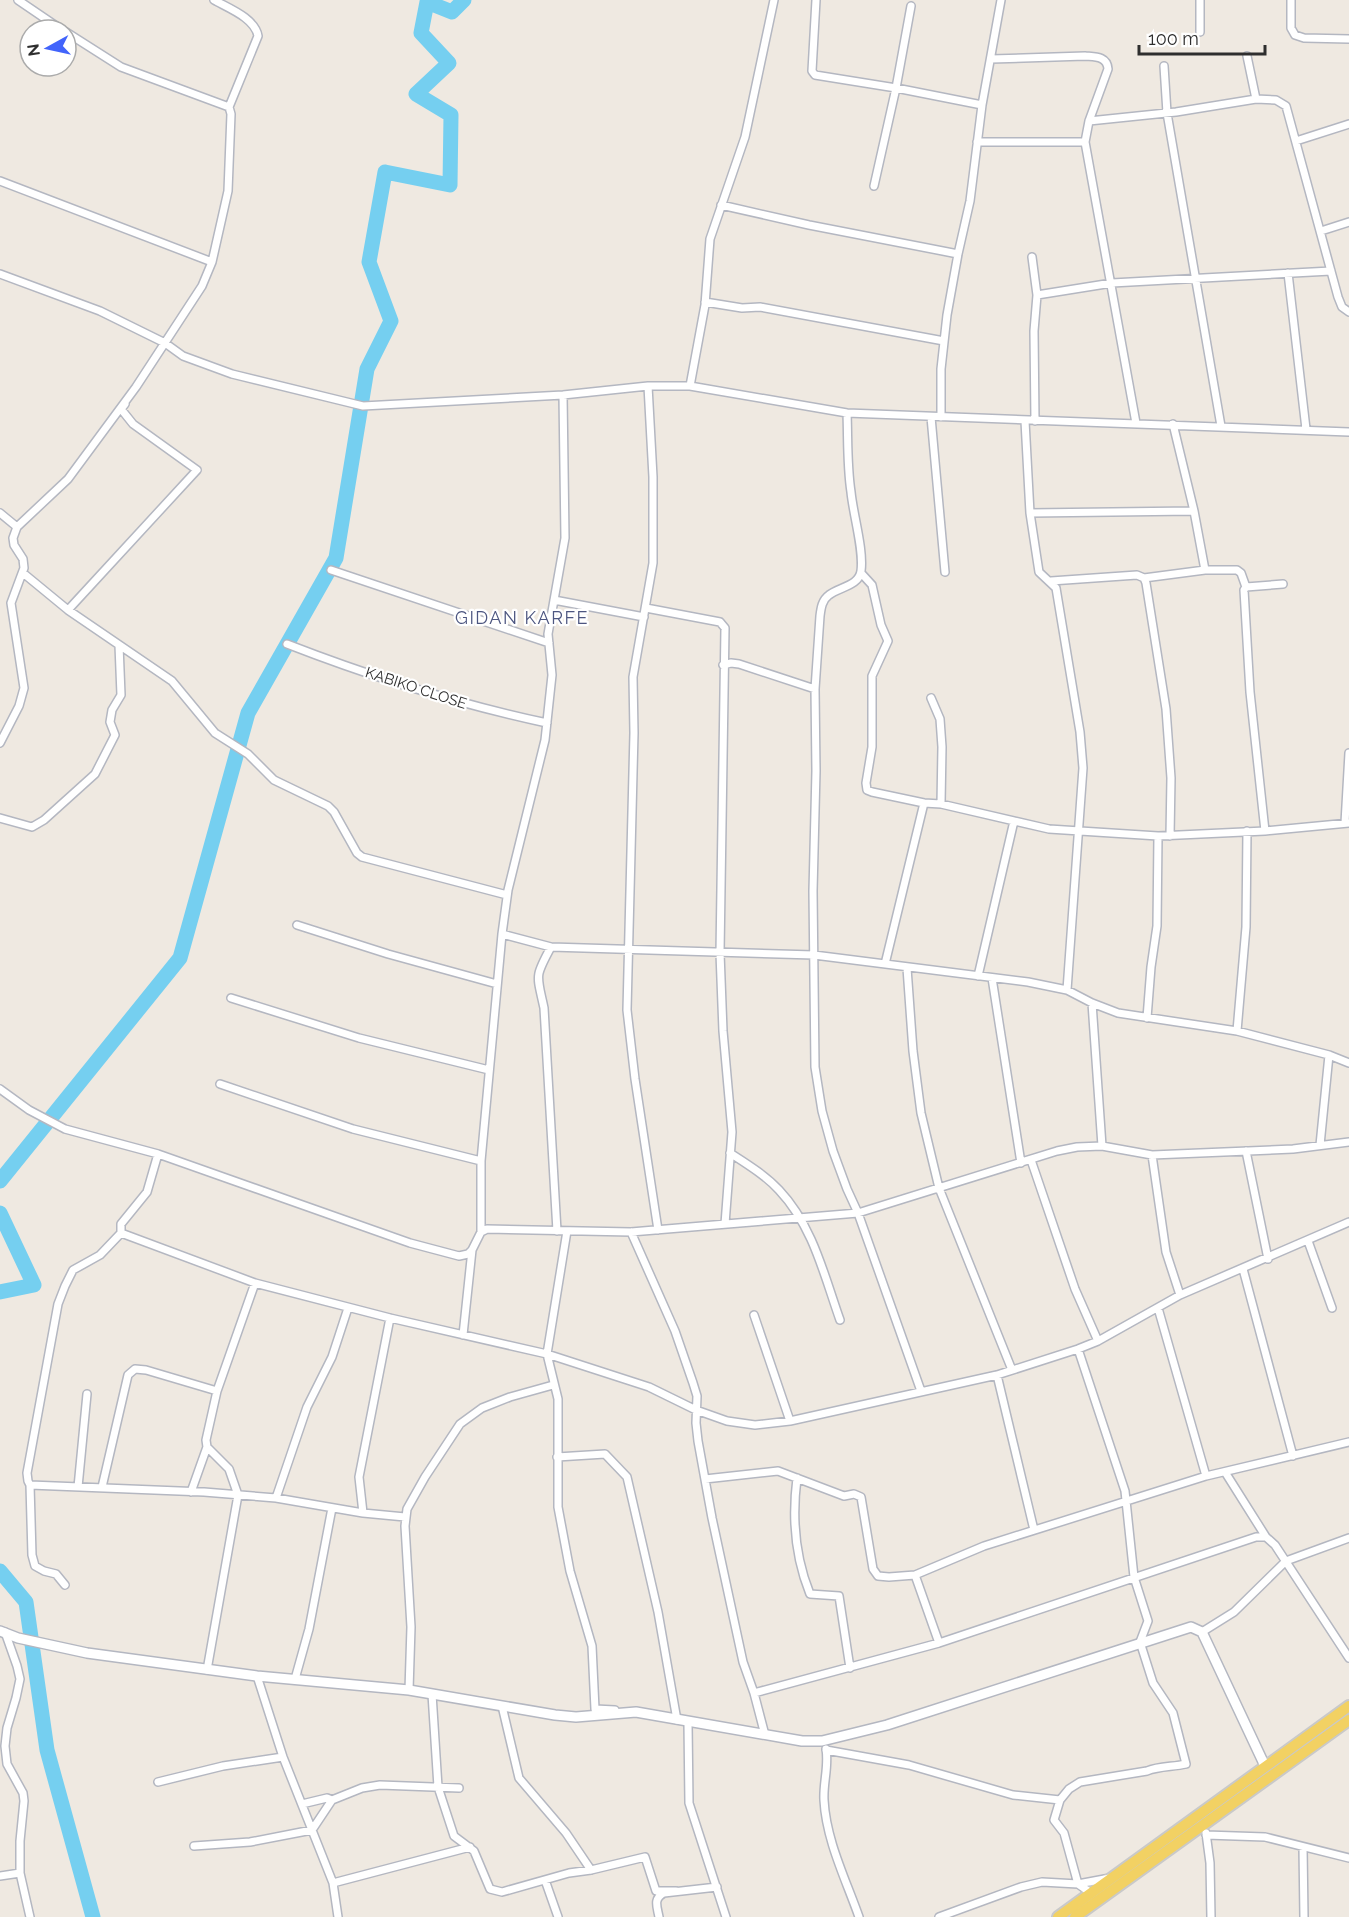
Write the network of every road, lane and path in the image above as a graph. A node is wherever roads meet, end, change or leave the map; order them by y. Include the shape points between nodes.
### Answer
1 (18, 0) edge
2 (214, 0) edge
3 (774, 0) edge
4 (816, 0) edge
5 (1001, 0) edge
6 (1200, 0) edge
7 (1291, 0) edge
8 (911, 6) dead end
9 (45, 18) edge
10 (1200, 32) dead end
11 (1349, 39) edge
12 (78, 40) edge
13 (1247, 56) dead end
14 (992, 59) junction
15 (1164, 66) dead end
16 (896, 87) junction
17 (1256, 99) junction
18 (982, 105) junction
19 (229, 107) junction
20 (1167, 113) junction
21 (1089, 121) junction
22 (1349, 124) edge
23 (1296, 141) junction
24 (977, 142) junction
25 (1085, 142) junction
26 (0, 181) edge
27 (874, 186) dead end
28 (721, 205) junction
29 (1349, 222) edge
30 (1321, 231) junction
31 (958, 254) junction
32 (1032, 257) dead end
33 (212, 262) junction
34 (1331, 271) junction
35 (1288, 273) junction
36 (0, 274) edge
37 (1196, 278) junction
38 (1112, 283) junction
39 (1037, 295) junction
40 (705, 302) junction
41 (1349, 312) edge
42 (944, 340) junction
43 (165, 343) junction
44 (648, 386) junction
45 (690, 386) junction
46 (136, 387) junction
47 (563, 395) junction
48 (847, 413) junction
49 (931, 417) junction
50 (940, 417) junction
51 (1024, 421) junction
52 (1035, 421) junction
53 (1136, 423) junction
54 (1173, 424) junction
55 (1221, 426) junction
56 (1306, 429) junction
57 (1349, 432) edge
58 (1194, 511) junction
59 (0, 513) edge
60 (1030, 513) junction
61 (17, 527) junction
62 (331, 570) dead end
63 (1205, 570) junction
64 (945, 572) dead end
65 (23, 573) junction
66 (861, 573) junction
67 (1144, 578) junction
68 (1051, 581) junction
69 (1283, 584) dead end
70 (1246, 587) junction
71 (554, 600) junction
72 (645, 608) junction
73 (68, 610) junction
74 (644, 617) junction
75 (549, 643) junction
76 (287, 644) dead end
77 (120, 645) junction
78 (723, 665) junction
79 (815, 688) junction
80 (931, 698) dead end
81 (547, 723) junction
82 (0, 743) edge
83 (1349, 753) edge
84 (924, 803) junction
85 (941, 804) junction
86 (0, 818) edge
87 (1014, 821) junction
88 (1347, 823) edge
89 (1079, 831) junction
90 (1246, 831) junction
91 (1265, 831) junction
92 (1158, 836) junction
93 (1170, 836) junction
94 (507, 896) junction
95 (297, 925) dead end
96 (501, 934) junction
97 (551, 947) junction
98 (628, 951) junction
99 (720, 953) junction
100 (814, 955) junction
101 (885, 964) junction
102 (907, 968) junction
103 (978, 976) junction
104 (992, 978) junction
105 (497, 984) junction
106 (1067, 990) junction
107 (231, 998) dead end
108 (1092, 1003) junction
109 (1147, 1018) junction
110 (1237, 1031) junction
111 (1329, 1055) junction
112 (1349, 1063) edge
113 (489, 1070) junction
114 (220, 1084) dead end
115 (0, 1089) edge
116 (1349, 1142) edge
117 (1320, 1145) junction
118 (1102, 1146) junction
119 (1246, 1151) junction
120 (730, 1153) junction
121 (158, 1154) junction
122 (1152, 1155) junction
123 (1031, 1160) junction
124 (481, 1161) junction
125 (1021, 1163) junction
126 (939, 1188) junction
127 (858, 1213) junction
128 (801, 1219) junction
129 (1349, 1222) edge
130 (725, 1224) junction
131 (658, 1230) junction
132 (557, 1231) junction
133 (567, 1231) junction
134 (481, 1232) junction
135 (631, 1232) junction
136 (121, 1233) junction
137 (1308, 1241) junction
138 (472, 1250) junction
139 (1268, 1259) junction
140 (1243, 1269) junction
141 (255, 1283) junction
142 (1180, 1295) junction
143 (348, 1308) junction
144 (1158, 1308) junction
145 (1332, 1308) dead end
146 (754, 1316) dead end
147 (390, 1318) junction
148 (840, 1320) dead end
149 (463, 1335) junction
150 (1098, 1341) junction
151 (1078, 1349) junction
152 (547, 1354) junction
153 (1012, 1370) junction
154 (996, 1375) junction
155 (554, 1385) junction
156 (217, 1391) junction
157 (921, 1391) junction
158 (87, 1394) dead end
159 (696, 1410) junction
160 (790, 1421) junction
161 (1349, 1442) edge
162 (207, 1447) junction
163 (1293, 1456) junction
164 (557, 1457) junction
165 (1225, 1472) junction
166 (1206, 1476) junction
167 (797, 1478) junction
168 (705, 1479) junction
169 (30, 1485) junction
170 (78, 1487) junction
171 (102, 1487) junction
172 (191, 1492) junction
173 (238, 1495) junction
174 (276, 1498) junction
175 (1125, 1501) junction
176 (332, 1508) junction
177 (363, 1513) junction
178 (405, 1517) junction
179 (1034, 1530) junction
180 (1266, 1537) junction
181 (1349, 1538) edge
182 (1286, 1561) junction
183 (915, 1575) junction
184 (1134, 1577) junction
185 (65, 1585) dead end
186 (2, 1631) edge
187 (1202, 1632) junction
188 (1140, 1642) junction
189 (939, 1643) junction
190 (1349, 1658) edge
191 (850, 1668) junction
192 (207, 1670) junction
193 (257, 1676) junction
194 (295, 1679) junction
195 (409, 1690) junction
196 (754, 1693) junction
197 (432, 1694) junction
198 (502, 1706) junction
199 (1349, 1706) edge
200 (636, 1712) junction
201 (677, 1720) junction
202 (1349, 1720) edge
203 (688, 1723) junction
204 (765, 1735) junction
205 (824, 1746) junction
206 (283, 1757) junction
207 (1265, 1766) junction
208 (10, 1773) junction
209 (0, 1776) edge
210 (158, 1782) dead end
211 (438, 1786) junction
212 (459, 1788) dead end
213 (332, 1800) junction
214 (1060, 1800) junction
215 (302, 1804) junction
216 (1205, 1829) junction
217 (312, 1830) junction
218 (194, 1846) dead end
219 (471, 1846) junction
220 (1303, 1847) junction
221 (1349, 1858) edge
222 (591, 1870) junction
223 (20, 1873) junction
224 (0, 1876) edge
225 (1114, 1877) junction
226 (545, 1880) junction
227 (333, 1883) junction
228 (1078, 1884) junction
229 (717, 1887) junction
230 (676, 1891) junction
231 (1091, 1893) junction
232 (30, 1917) edge
233 (338, 1917) edge
234 (558, 1917) edge
235 (659, 1917) edge
236 (726, 1917) edge
237 (859, 1917) edge
238 (939, 1917) edge
239 (1058, 1917) edge
240 (1076, 1917) edge
241 (1211, 1917) edge
242 (1304, 1917) edge

1 - 9 street
2 - 19 street via 258,31
3 - 28 street via 745,137
4 - 16 street via 814,75
5 - 14 street
6 - 10 street
7 - 11 street via 1291,28 1295,35
8 - 16 street
12 - 19 street via 121,67
13 - 17 street
14 - 18 street
14 - 21 street via 1085,56 1105,60 1108,69
15 - 20 street
16 - 18 street
16 - 27 street
17 - 20 street
17 - 23 street via 1276,100 1286,106
18 - 24 street
19 - 33 street via 228,191
20 - 21 street
20 - 37 street
21 - 25 street
22 - 23 street
23 - 30 street
24 - 25 street
24 - 31 street
25 - 38 street
26 - 33 street
28 - 31 street
28 - 40 street via 710,239
29 - 30 street
30 - 34 street
31 - 42 street
32 - 39 street
33 - 43 street via 202,286
34 - 35 street
34 - 41 street via 1342,307
35 - 37 street
35 - 56 street
36 - 43 street via 100,311
37 - 38 street
37 - 55 street
38 - 39 street
38 - 53 street
39 - 52 street
40 - 42 street via 760,307
40 - 45 street
42 - 50 street
43 - 46 street
43 - 47 street via 183,356 232,374 363,406
44 - 45 street
44 - 47 street
44 - 72 street via 654,515 653,563
45 - 48 street
46 - 61 street via 68,479
46 - 73 street via 121,410 133,424 197,470
47 - 71 street via 565,538
48 - 49 street
48 - 66 street via 850,490
49 - 50 street
49 - 64 street
50 - 51 street
51 - 52 street
51 - 60 street
52 - 53 street
53 - 54 street
54 - 55 street
54 - 58 street
55 - 56 street
56 - 57 street
58 - 60 street
58 - 63 street
59 - 61 street
60 - 68 street via 1039,572
61 - 65 street via 13,538 23,559
62 - 75 street
63 - 67 street
63 - 70 street via 1237,570
65 - 73 street
65 - 82 street via 11,603 24,688 20,706
66 - 79 street via 858,580 828,596 822,604
66 - 84 street via 872,585 888,641 872,676 872,747 867,790
67 - 68 street via 1137,575
67 - 93 street via 1166,709
68 - 89 street via 1056,588 1080,732 1083,768
69 - 70 street
70 - 91 street via 1251,692
71 - 74 street
71 - 75 street
72 - 74 street
72 - 78 street via 720,622 725,628
73 - 77 street
74 - 98 street via 633,677
75 - 81 street via 552,675
76 - 81 street, KABIKO CLOSE via 411,688
77 - 86 street via 121,695 110,722 115,735 95,774 32,827
77 - 94 street via 178,686 215,733 249,754 274,780 328,806 362,857
78 - 79 street via 739,664
78 - 99 street
79 - 100 street
80 - 85 street via 940,718
81 - 94 street
83 - 88 street
84 - 85 street
84 - 101 street
85 - 87 street
87 - 89 street
87 - 103 street
88 - 91 street
89 - 92 street
89 - 106 street
90 - 91 street
90 - 93 street
90 - 110 street via 1246,927
92 - 93 street
92 - 109 street via 1157,926
94 - 96 street
95 - 105 street
96 - 97 street
96 - 105 street
97 - 98 street
97 - 132 street via 537,978 544,1008
98 - 99 street
98 - 131 street via 627,1010
99 - 100 street
99 - 120 street via 732,1132
100 - 101 street
100 - 127 street via 815,1067 822,1111
101 - 102 street
102 - 103 street
102 - 126 street via 921,1113
103 - 104 street
104 - 106 street
104 - 125 street
105 - 113 street
106 - 108 street
107 - 113 street via 359,1038
108 - 109 street
108 - 118 street
109 - 110 street
110 - 111 street
111 - 112 street
111 - 117 street
113 - 124 street
114 - 124 street via 352,1129
115 - 121 street via 65,1129
116 - 117 street
117 - 119 street
118 - 122 street
118 - 123 street
119 - 122 street
119 - 139 street
120 - 128 street via 779,1190
120 - 130 street
121 - 136 street via 147,1192 121,1224
121 - 138 street via 410,1243 459,1256
122 - 142 street via 1166,1252
123 - 125 street
123 - 150 street via 1075,1289
124 - 134 street
125 - 126 street
126 - 127 street
126 - 153 street
127 - 128 street
127 - 157 street
128 - 130 street
128 - 148 street via 812,1238
129 - 137 street
130 - 131 street
131 - 135 street
132 - 133 street
132 - 134 street
133 - 135 street
133 - 152 street
134 - 138 street
135 - 159 street via 675,1331 697,1396
136 - 141 street
136 - 169 street via 100,1255 73,1270 58,1304 27,1473
137 - 139 street
137 - 145 street
138 - 149 street
139 - 140 street
140 - 142 street
140 - 163 street
141 - 143 street
141 - 156 street
142 - 144 street
143 - 147 street
143 - 174 street via 332,1357 307,1407
144 - 150 street
144 - 166 street
146 - 160 street
147 - 149 street
147 - 177 street via 359,1477
149 - 152 street
150 - 151 street
151 - 153 street
151 - 175 street
152 - 155 street
152 - 159 street via 649,1387
153 - 154 street
154 - 157 street
154 - 179 street
155 - 164 street via 558,1400
155 - 178 street via 482,1408 460,1424 425,1477
156 - 162 street
156 - 171 street via 135,1369 128,1375
157 - 160 street
158 - 170 street
159 - 160 street via 755,1425
159 - 168 street
161 - 163 street
162 - 172 street
162 - 173 street via 229,1469
163 - 165 street
164 - 200 street via 558,1507 570,1571 592,1646 595,1709
164 - 201 street via 604,1454 627,1478 658,1612
165 - 166 street
165 - 180 street
166 - 175 street
167 - 168 street via 778,1471
167 - 183 street via 844,1496 861,1497 873,1569 878,1576
167 - 191 street via 795,1523 802,1573 810,1594 839,1596
168 - 196 street via 743,1662
169 - 170 street
169 - 185 street via 35,1566 56,1574
170 - 171 street
171 - 172 street
172 - 173 street
173 - 174 street
173 - 192 street
174 - 176 street
175 - 179 street
175 - 184 street
176 - 177 street
176 - 194 street via 309,1629
177 - 178 street
178 - 195 street via 411,1628
179 - 183 street
180 - 182 street
180 - 184 street
181 - 182 street
182 - 187 street via 1234,1612
182 - 190 street
183 - 189 street
184 - 188 street via 1148,1621
184 - 189 street
186 - 192 street via 87,1653
186 - 208 street via 20,1679 5,1746
187 - 188 street via 1185,1627
187 - 207 street
188 - 205 street
188 - 214 street via 1153,1683 1173,1713 1186,1764 1080,1782
189 - 191 street
191 - 196 street
192 - 193 street
193 - 194 street
193 - 206 street
194 - 195 street
195 - 197 street
196 - 204 street
197 - 198 street
197 - 211 street
198 - 200 street via 576,1717
198 - 222 street via 519,1778 559,1824
199 - 207 main road
200 - 201 street
201 - 203 street
202 - 216 main road
203 - 204 street
203 - 229 street via 689,1803
204 - 205 street
205 - 214 street via 1013,1795
205 - 237 street via 824,1799 829,1832
206 - 210 street via 232,1764
206 - 215 street
207 - 225 main road
208 - 209 street
208 - 223 street via 24,1801
211 - 212 street
211 - 213 street via 380,1785
211 - 219 street via 454,1836
213 - 215 street
213 - 217 street
214 - 228 street via 1054,1820 1065,1833
215 - 217 street
216 - 220 street
216 - 240 main road
216 - 241 street
217 - 218 street via 250,1842
217 - 227 street
219 - 226 street via 490,1889 502,1892
219 - 227 street
220 - 221 street
220 - 242 street
222 - 226 street
222 - 230 street via 645,1857 656,1891
223 - 224 street
223 - 232 street
225 - 228 street
225 - 231 main road
226 - 234 street
227 - 233 street
228 - 231 street
228 - 238 street via 1042,1882
229 - 230 street
229 - 236 street
230 - 235 street via 658,1896
231 - 239 main road

